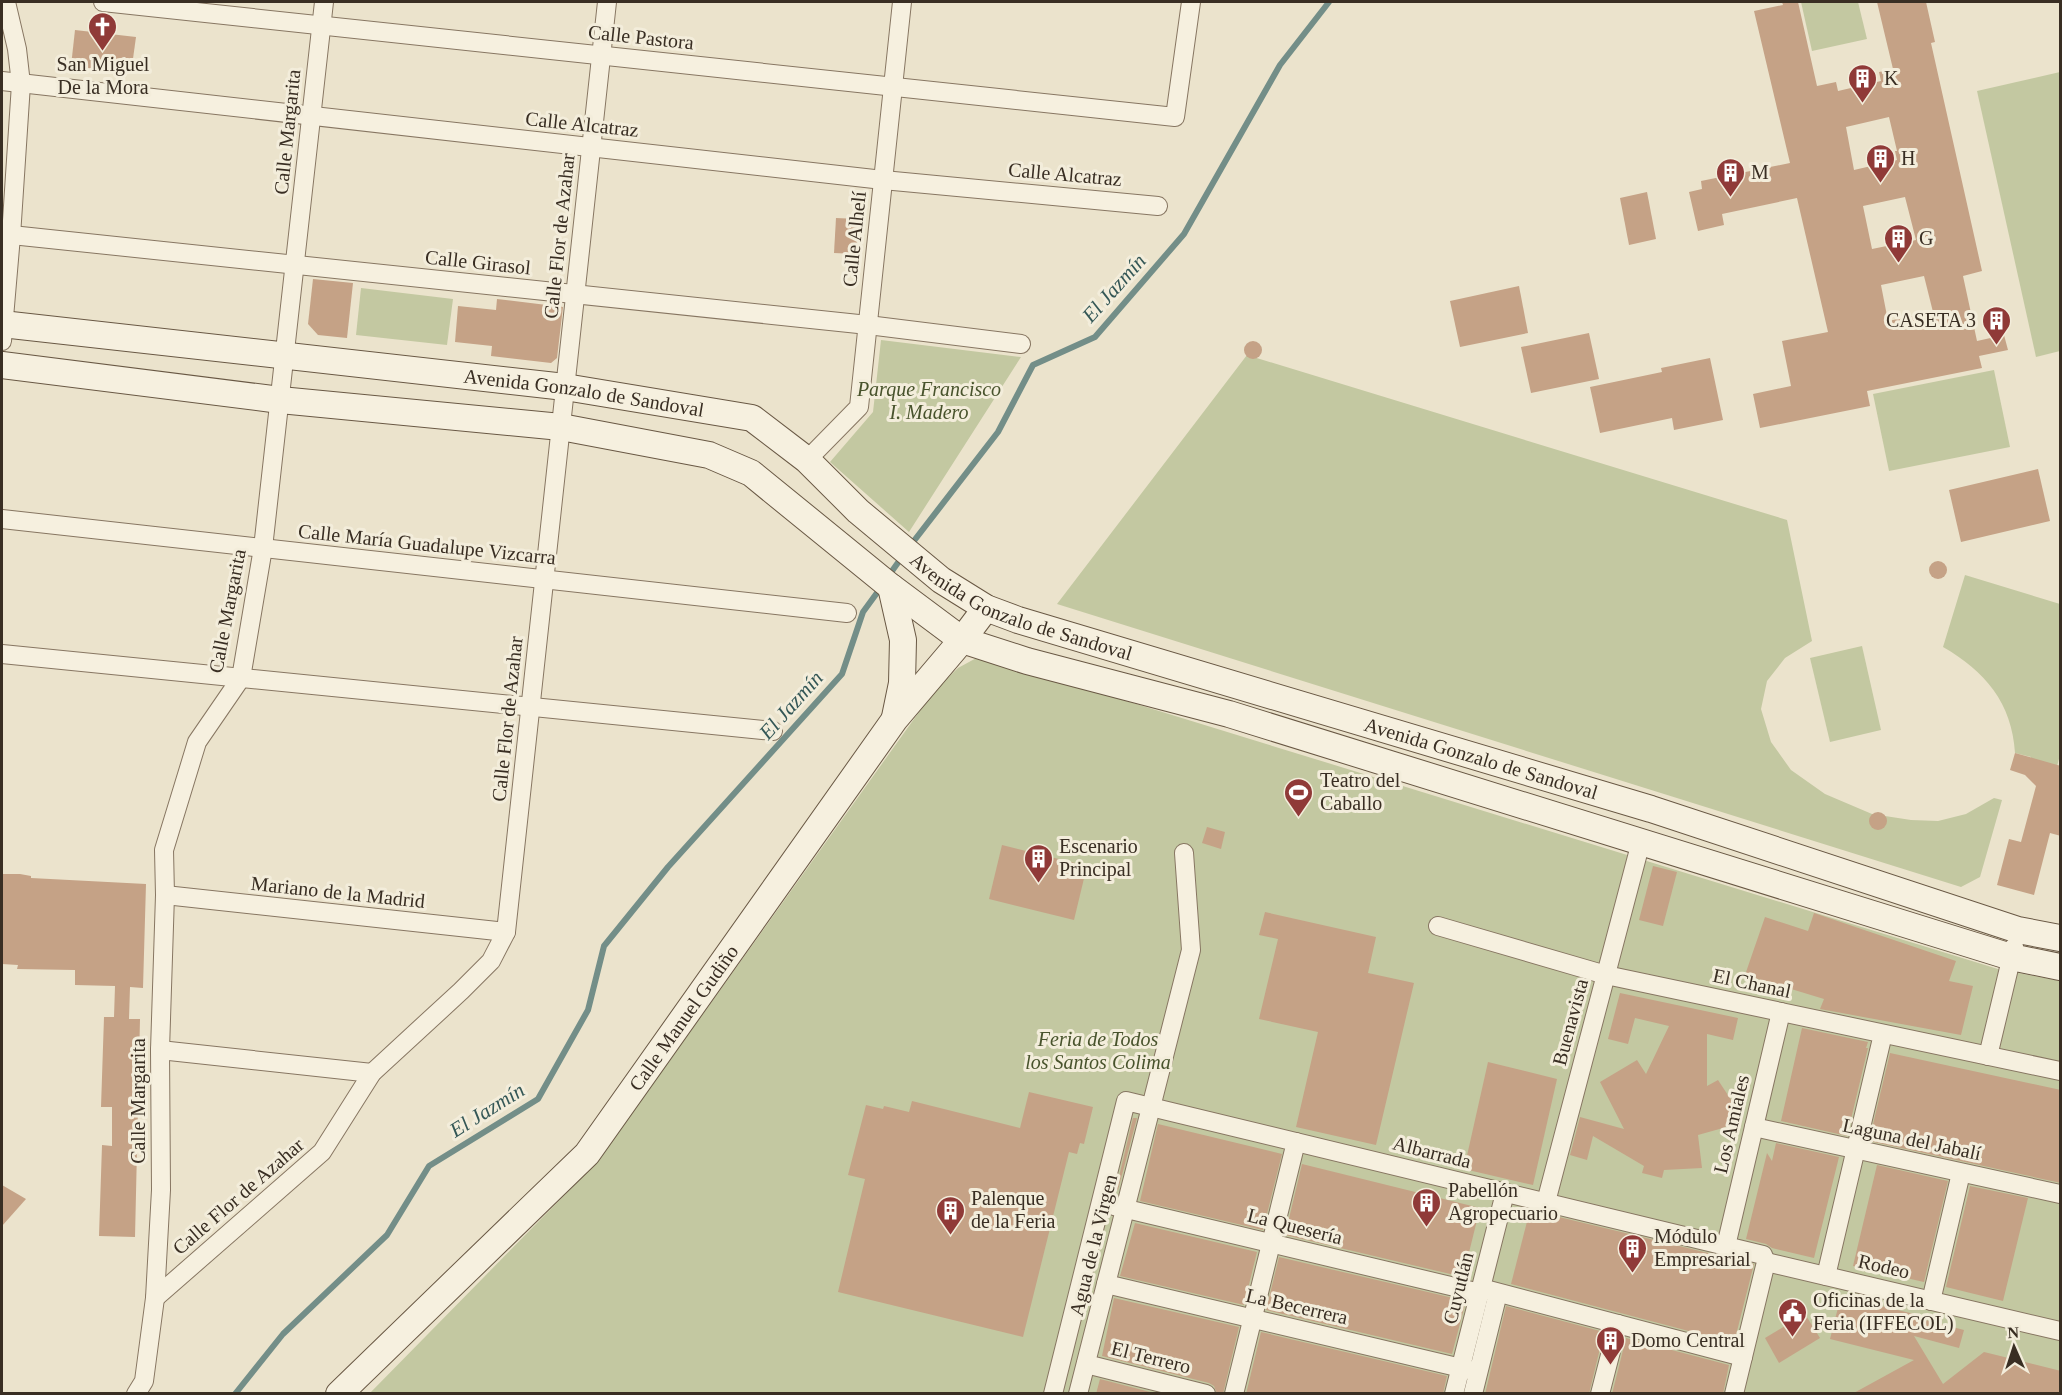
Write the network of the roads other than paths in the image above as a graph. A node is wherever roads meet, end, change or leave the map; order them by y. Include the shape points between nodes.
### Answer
1 (6, 2) edge
2 (103, 2) edge
3 (324, 2) edge
4 (607, 2) edge
5 (902, 2) edge
6 (1191, 2) edge
7 (321, 25) junction
8 (601, 55) junction
9 (2, 81) edge
10 (21, 84) junction
11 (893, 87) junction
12 (311, 117) junction
13 (591, 148) junction
14 (883, 180) junction
15 (1158, 206) dead end
16 (6, 235) edge
17 (295, 265) junction
18 (575, 295) junction
19 (868, 325) junction
20 (2, 330) edge
21 (1021, 344) dead end
22 (285, 356) junction
23 (2, 365) edge
24 (565, 387) junction
25 (280, 400) junction
26 (561, 427) junction
27 (807, 460) junction
28 (2, 519) edge
29 (263, 548) junction
30 (544, 579) junction
31 (885, 582) junction
32 (986, 608) junction
33 (847, 613) dead end
34 (962, 640) junction
35 (2, 654) edge
36 (241, 678) junction
37 (531, 707) junction
38 (895, 720) junction
39 (773, 731) dead end
40 (1638, 853) dead end
41 (1184, 854) dead end
42 (165, 895) junction
43 (1438, 927) dead end
44 (2018, 930) junction
45 (506, 932) junction
46 (2061, 938) edge
47 (2011, 957) junction
48 (2061, 968) edge
49 (1606, 975) junction
50 (1781, 1012) junction
51 (1883, 1034) junction
52 (160, 1050) junction
53 (1988, 1056) junction
54 (2061, 1071) edge
55 (372, 1073) junction
56 (1126, 1101) joint
57 (1151, 1107) junction
58 (1754, 1127) junction
59 (1296, 1142) junction
60 (1856, 1150) junction
61 (1961, 1173) junction
62 (1505, 1193) junction
63 (2061, 1194) edge
64 (1546, 1202) junction
65 (1101, 1203) junction
66 (1125, 1208) junction
67 (1271, 1244) junction
68 (1726, 1246) junction
69 (1765, 1258) junction
70 (1826, 1276) junction
71 (1106, 1284) junction
72 (1486, 1291) junction
73 (155, 1298) junction
74 (1931, 1301) junction
75 (1253, 1319) junction
76 (1618, 1324) junction
77 (2061, 1331) edge
78 (1743, 1357) junction
79 (1086, 1364) junction
80 (1469, 1370) junction
81 (136, 1394) edge
82 (339, 1394) edge
83 (1053, 1394) edge
84 (1078, 1394) edge
85 (1206, 1394) edge
86 (1234, 1394) edge
87 (1454, 1394) edge
88 (1473, 1394) edge
89 (1600, 1394) edge
90 (1734, 1394) edge

1 - 10 street
2 - 7 street, Calle Pastora
3 - 7 street, Calle Margarita
4 - 8 street, Calle Flor de Azahar
5 - 11 street, Calle Alhelí
6 - 11 street, Calle Pastora via 1174,117
7 - 8 street, Calle Pastora
7 - 12 street, Calle Margarita
8 - 11 street, Calle Pastora
8 - 13 street, Calle Flor de Azahar
9 - 10 street, Calle Alcatraz
10 - 12 street, Calle Alcatraz
10 - 16 street
11 - 14 street, Calle Alhelí
12 - 13 street, Calle Alcatraz
12 - 17 street, Calle Margarita
13 - 14 street, Calle Alcatraz
13 - 18 street, Calle Flor de Azahar
14 - 15 street, Calle Alcatraz
14 - 19 street, Calle Alhelí
16 - 17 street, Calle Girasol
16 - 20 street
17 - 18 street, Calle Girasol
17 - 22 street, Calle Margarita
18 - 19 street, Calle Girasol
18 - 24 street, Calle Flor de Azahar
19 - 21 street, Calle Girasol
19 - 27 street, Calle Alhelí via 859,407
20 - 22 main road, Avenida Gonzalo de Sandoval
22 - 24 main road, Avenida Gonzalo de Sandoval
22 - 25 street, Calle Margarita
23 - 25 main road, Avenida Gonzalo de Sandoval
24 - 26 street, Calle Flor de Azahar
24 - 27 main road, Avenida Gonzalo de Sandoval via 752,418
25 - 26 main road, Avenida Gonzalo de Sandoval
25 - 29 street, Calle Margarita
26 - 30 street, Calle Flor de Azahar
26 - 31 main road, Avenida Gonzalo de Sandoval via 710,455 751,473
27 - 32 main road, Avenida Gonzalo de Sandoval via 858,511 916,560
28 - 29 street, Calle María Guadalupe Vizcarra
29 - 30 street, Calle María Guadalupe Vizcarra
29 - 36 street, Calle Margarita
30 - 33 street, Calle María Guadalupe Vizcarra
30 - 37 street, Calle Flor de Azahar
31 - 34 main road, Avenida Gonzalo de Sandoval
31 - 38 main road via 903,640 902,683
32 - 34 main road, Calle Manuel Gudiño
32 - 44 main road, Avenida Gonzalo de Sandoval via 1651,809
34 - 38 main road, Calle Manuel Gudiño
34 - 47 main road, Avenida Gonzalo de Sandoval via 1229,714
35 - 36 street
36 - 37 street
36 - 42 street, Calle Margarita via 198,742 164,850
37 - 39 street
37 - 45 street, Calle Flor de Azahar
38 - 82 main road, Calle Manuel Gudiño via 588,1154
40 - 49 street, Buenavista
41 - 57 street, Agua de la Virgen via 1191,950
42 - 45 street, Mariano de la Madrid
42 - 52 street, Calle Margarita
43 - 49 street, El Chanal
44 - 46 main road, Avenida Gonzalo de Sandoval
44 - 47 street
45 - 55 street, Calle Flor de Azahar via 491,961
47 - 48 main road, Avenida Gonzalo de Sandoval
47 - 53 street
49 - 50 street, El Chanal
49 - 64 street, Buenavista
50 - 51 street, El Chanal
50 - 58 street, Los Amiales
51 - 53 street, El Chanal
51 - 60 street
52 - 55 street
52 - 73 street, Calle Margarita via 161,1190
53 - 54 street, El Chanal
55 - 73 street, Calle Flor de Azahar via 322,1152
56 - 57 street, Albarrada
56 - 65 street, Agua de la Virgen
57 - 59 street, Albarrada
57 - 66 street, Agua de la Virgen
58 - 60 street, Laguna del Jabalí
58 - 68 street, Los Amiales
59 - 62 street, Albarrada
59 - 67 street
60 - 61 street, Laguna del Jabalí
60 - 70 street
61 - 63 street, Laguna del Jabalí
61 - 74 street
62 - 64 street, Albarrada
62 - 72 street, Cuyutlán
64 - 68 street, Albarrada
65 - 66 street, La Quesería
65 - 83 street, Agua de la Virgen
66 - 67 street, La Quesería
66 - 71 street, Agua de la Virgen
67 - 72 street, La Quesería
67 - 75 street
68 - 69 street, Albarrada
69 - 70 street, Rodeo
69 - 78 street
70 - 74 street, Rodeo
71 - 75 street, La Becerrera
71 - 79 street, Agua de la Virgen
72 - 76 street, La Quesería
72 - 80 street, Cuyutlán
73 - 81 street, Calle Margarita via 144,1381
74 - 77 street, Rodeo
75 - 80 street, La Becerrera
75 - 86 street
76 - 78 street, La Quesería
76 - 89 street
78 - 90 street
79 - 84 street, Agua de la Virgen
79 - 85 street, El Terrero
80 - 87 street, Cuyutlán
80 - 88 street, Cuyutlán

